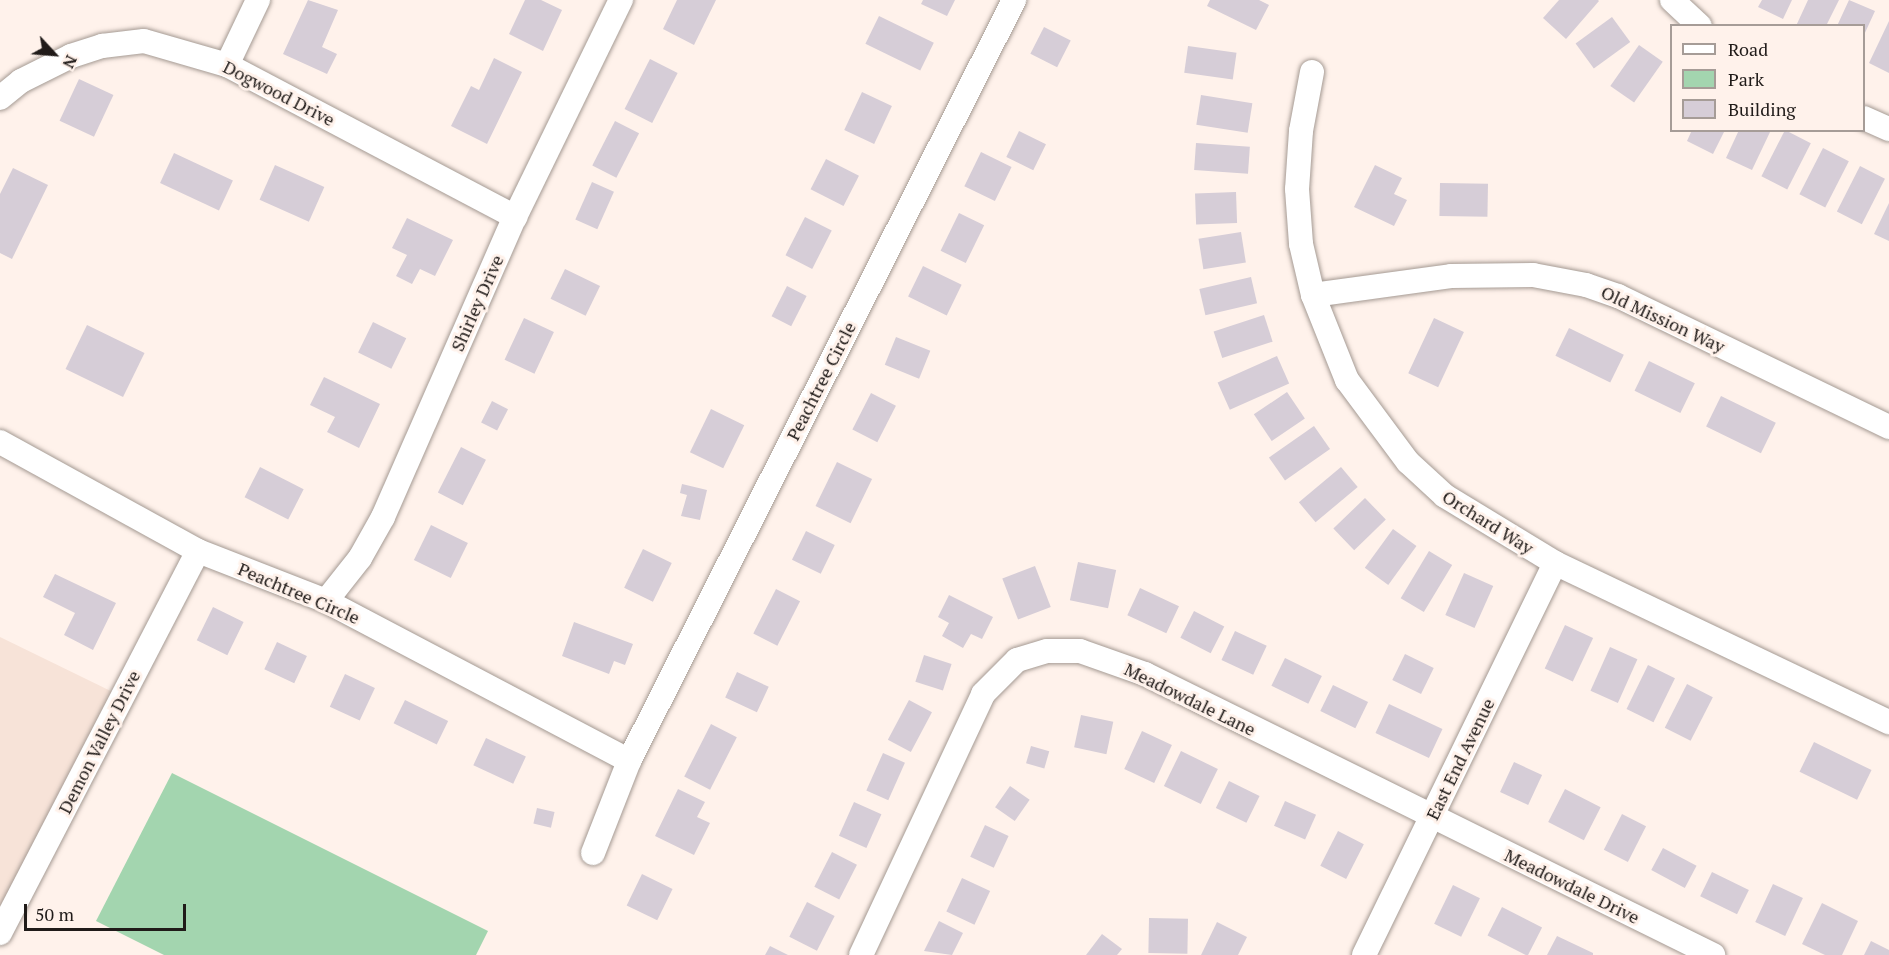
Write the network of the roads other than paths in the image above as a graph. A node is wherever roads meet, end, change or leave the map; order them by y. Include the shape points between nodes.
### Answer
1 (258, 0) edge
2 (621, 0) edge
3 (1014, 0) edge
4 (1672, 0) edge
5 (1698, 24) edge
6 (227, 65) junction
7 (1312, 72) dead end
8 (0, 98) edge
9 (1865, 119) edge
10 (1889, 129) edge
11 (515, 217) junction
12 (1313, 295) junction
13 (1889, 427) edge
14 (0, 442) edge
15 (198, 551) junction
16 (1555, 563) junction
17 (326, 601) junction
18 (1889, 722) edge
19 (629, 762) junction
20 (1432, 817) junction
21 (594, 853) dead end
22 (0, 933) edge
23 (861, 955) edge
24 (1364, 955) edge
25 (1713, 955) edge

1 - 6 street
2 - 11 street, Shirley Drive
3 - 19 street, Peachtree Circle
4 - 5 street
6 - 8 street, Dogwood Drive via 144,41 102,46 70,56 21,81
6 - 11 street, Dogwood Drive
7 - 12 street, Orchard Way via 1301,131 1298,189 1301,244
9 - 10 street
11 - 17 street, Shirley Drive via 383,517 360,558
12 - 13 street, Old Mission Way via 1451,276 1533,275 1586,285 1618,296
12 - 16 street, Orchard Way via 1347,380 1408,462 1445,496
14 - 15 street, Peachtree Circle
15 - 17 street, Peachtree Circle
15 - 22 street, Demon Valley Drive
16 - 18 street, Orchard Way
16 - 20 street, East End Avenue
17 - 19 street, Peachtree Circle
19 - 21 street, Peachtree Circle
20 - 23 street, Meadowdale Lane via 1145,674 1080,651 1047,651 1017,660 983,694
20 - 24 street, East End Avenue
20 - 25 street, Meadowdale Drive

